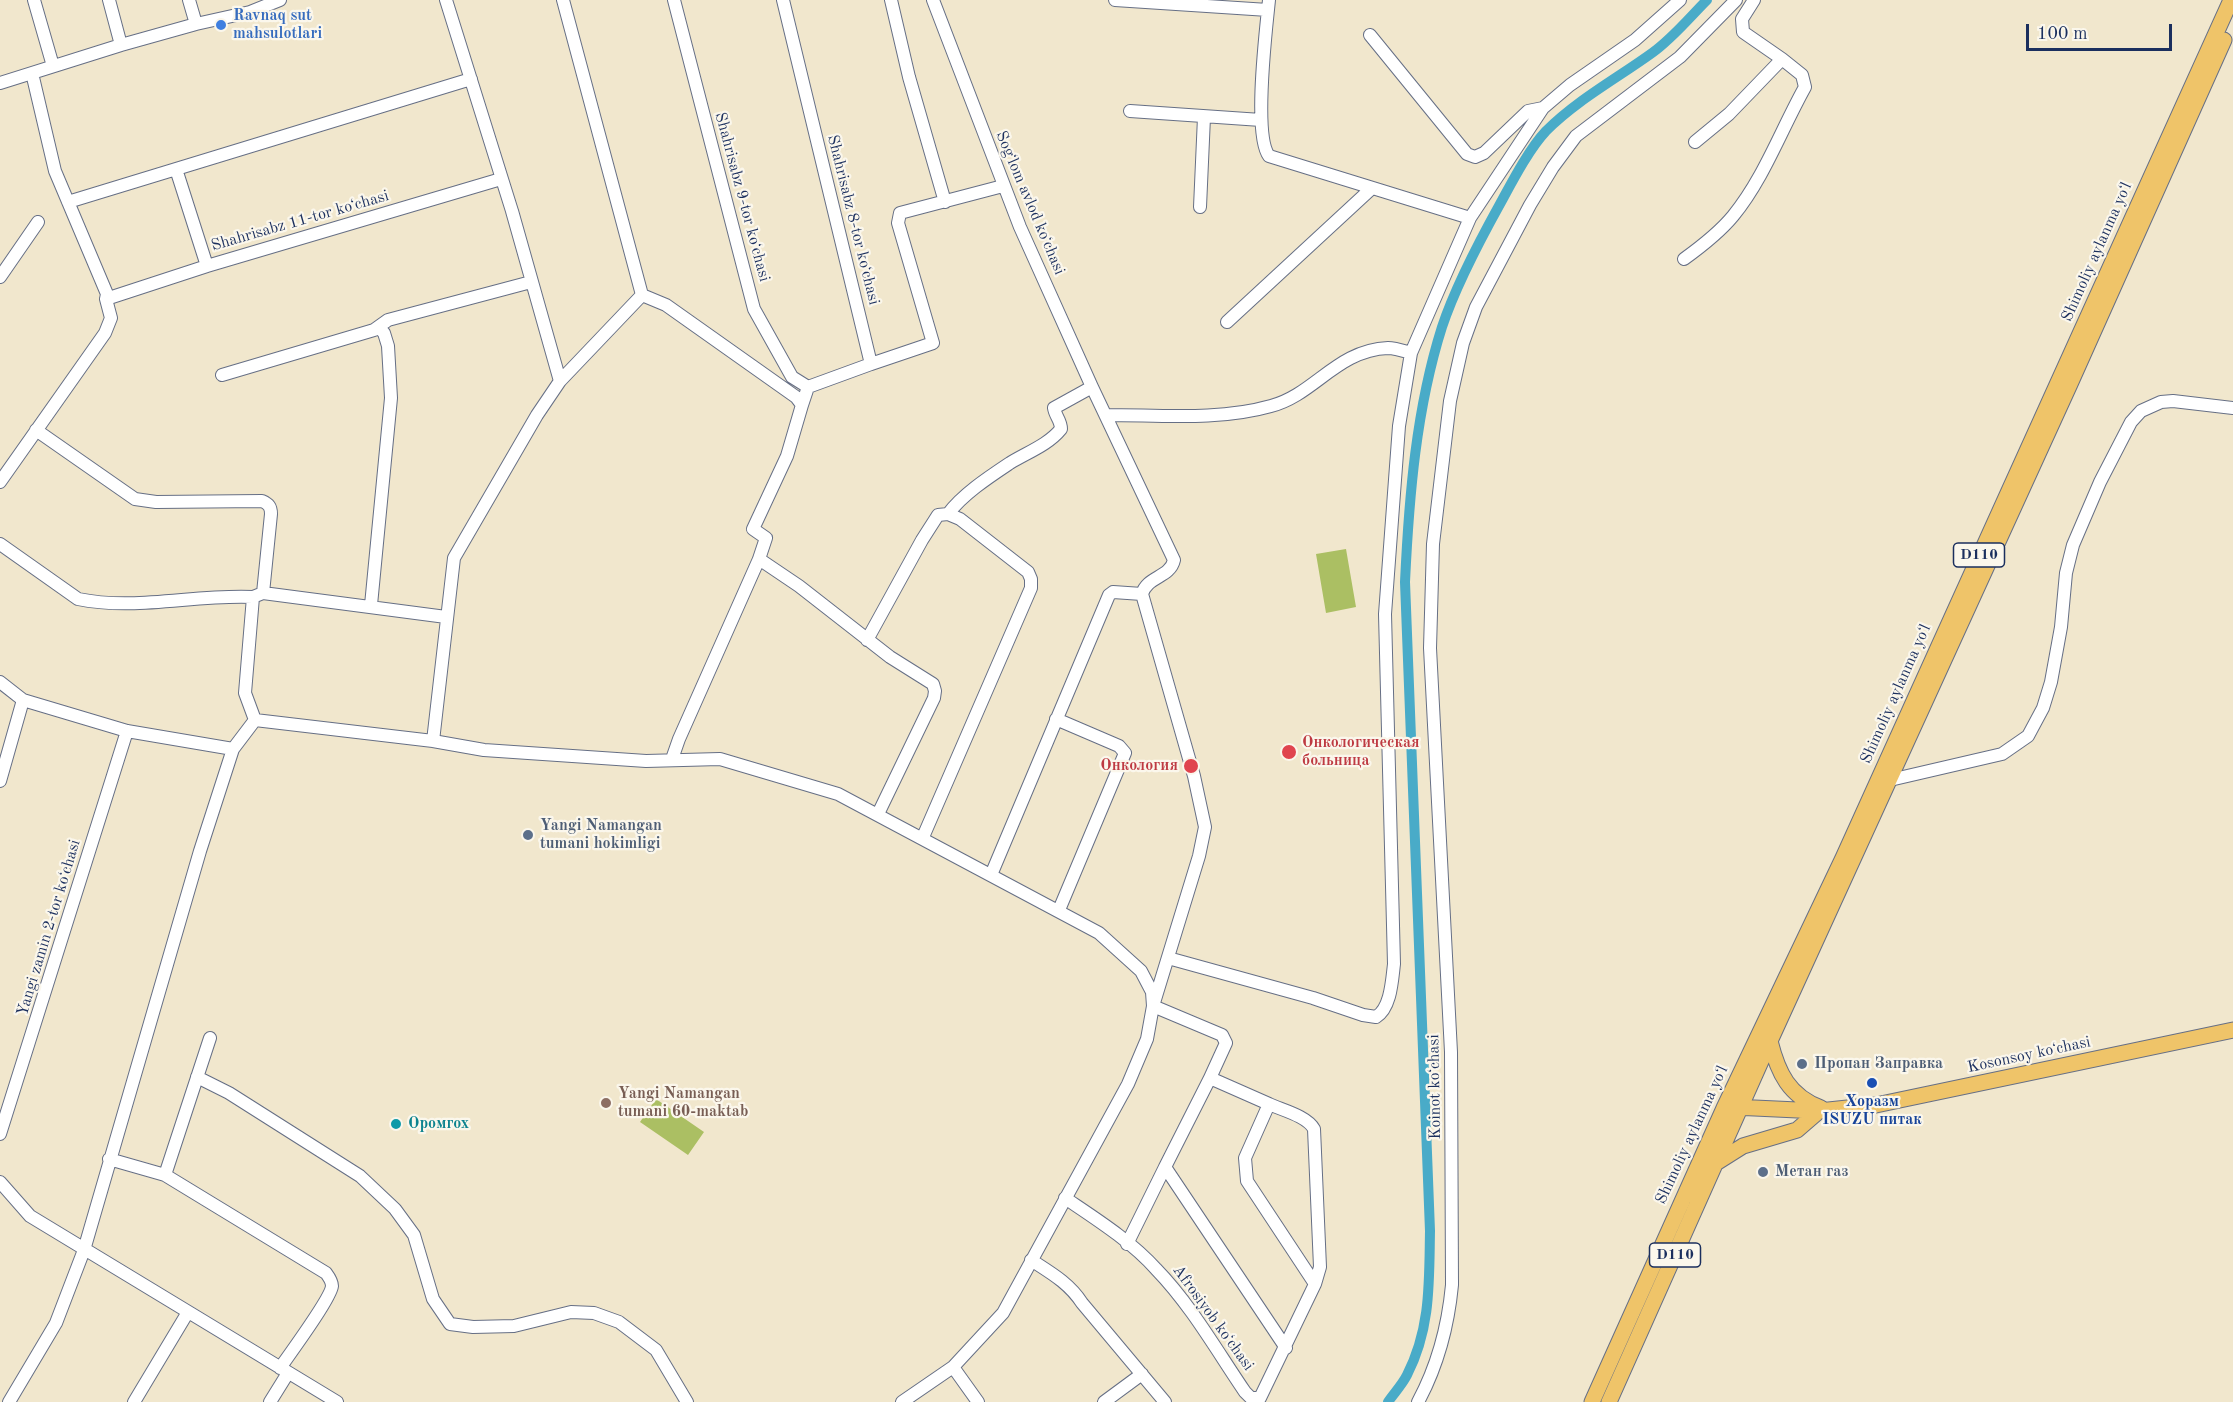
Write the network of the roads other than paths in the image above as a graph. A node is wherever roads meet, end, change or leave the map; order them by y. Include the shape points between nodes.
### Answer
1 (34, 0) edge
2 (109, 0) edge
3 (189, 0) edge
4 (446, 0) edge
5 (564, 0) edge
6 (674, 0) edge
7 (783, 0) edge
8 (891, 0) edge
9 (933, 0) edge
10 (1115, 0) edge
11 (1680, 0) edge
12 (1736, 0) edge
13 (1754, 0) edge
14 (2230, 0) edge
15 (272, 1) edge
16 (1268, 5) edge
17 (2233, 19) edge
18 (195, 24) junction
19 (1370, 35) dead end
20 (121, 45) junction
21 (1782, 59) junction
22 (53, 66) junction
23 (32, 73) junction
24 (471, 79) junction
25 (0, 83) edge
26 (1543, 108) junction
27 (1130, 111) dead end
28 (1204, 117) junction
29 (1261, 120) junction
30 (1695, 142) dead end
31 (176, 169) junction
32 (501, 179) junction
33 (1003, 186) junction
34 (1372, 188) junction
35 (2150, 191) junction
36 (68, 202) junction
37 (945, 202) junction
38 (1200, 207) dead end
39 (1470, 218) junction
40 (38, 222) dead end
41 (1684, 259) dead end
42 (207, 266) junction
43 (0, 277) edge
44 (531, 282) junction
45 (642, 295) junction
46 (106, 299) junction
47 (1227, 322) dead end
48 (378, 327) junction
49 (1411, 353) junction
50 (871, 364) junction
51 (222, 375) dead end
52 (560, 381) junction
53 (808, 387) junction
54 (1092, 387) junction
55 (802, 405) junction
56 (2233, 408) edge
57 (1106, 415) junction
58 (2047, 419) junction
59 (36, 430) junction
60 (0, 482) edge
61 (948, 514) junction
62 (0, 544) edge
63 (759, 559) junction
64 (1142, 594) junction
65 (258, 595) junction
66 (371, 605) junction
67 (446, 617) junction
68 (867, 640) junction
69 (0, 682) edge
70 (23, 700) junction
71 (255, 720) junction
72 (1056, 720) junction
73 (127, 731) junction
74 (433, 741) junction
75 (233, 749) junction
76 (672, 759) junction
77 (1890, 780) junction
78 (0, 781) edge
79 (878, 814) junction
80 (923, 837) junction
81 (991, 875) junction
82 (1059, 910) junction
83 (1168, 958) junction
84 (1153, 1006) junction
85 (2233, 1030) edge
86 (210, 1038) dead end
87 (1770, 1041) junction
88 (197, 1077) junction
89 (1210, 1078) junction
90 (1269, 1104) junction
91 (1741, 1107) junction
92 (1724, 1108) junction
93 (1823, 1111) junction
94 (0, 1134) edge
95 (109, 1159) junction
96 (1716, 1163) junction
97 (1165, 1167) junction
98 (165, 1175) junction
99 (0, 1182) edge
100 (1065, 1198) junction
101 (1127, 1244) junction
102 (84, 1250) junction
103 (1031, 1260) junction
104 (1315, 1284) junction
105 (188, 1312) junction
106 (1286, 1348) junction
107 (952, 1367) junction
108 (284, 1371) junction
109 (1142, 1374) junction
110 (9, 1402) edge
111 (134, 1402) edge
112 (270, 1402) edge
113 (337, 1402) edge
114 (687, 1402) edge
115 (902, 1402) edge
116 (978, 1402) edge
117 (1104, 1402) edge
118 (1165, 1402) edge
119 (1418, 1402) edge
120 (1592, 1402) edge
121 (1610, 1402) edge

1 - 22 street
2 - 20 street
3 - 18 street
4 - 24 street
5 - 45 street
6 - 53 street, Shahrisabz 9-tor koʻchasi via 754,309 792,377
7 - 50 street, Shahrisabz 8-tor koʻchasi
8 - 37 street
9 - 33 street, Sogʻlom avlod koʻchasi
10 - 16 street
11 - 26 street via 1635,40
12 - 119 street, Koinot koʻchasi via 1680,57 1576,136 1553,167 1476,307 1450,401 1433,544 1430,648 1451,1052 1452,1285 1442,1346
13 - 21 street via 1742,19 1743,32
14 - 35 main road, Shimoliy aylanma yoʻl / D110
15 - 18 street via 250,12
16 - 29 street
17 - 35 main road, Shimoliy aylanma yoʻl / D110
18 - 20 street
19 - 26 street via 1467,154 1475,157 1485,153 1528,111
20 - 22 street
21 - 30 street via 1729,114
21 - 41 street via 1802,75 1805,87 1746,199 1732,218
22 - 23 street
23 - 25 street
23 - 36 street via 55,171
24 - 31 street
24 - 32 street
26 - 39 street
27 - 28 street
28 - 29 street
28 - 38 street
29 - 34 street via 1263,144 1269,156
31 - 36 street
31 - 42 street, Shahrisabz 11-tor koʻchasi
32 - 42 street, Shahrisabz 11-tor koʻchasi
32 - 44 street
33 - 37 street
33 - 54 street, Sogʻlom avlod koʻchasi
34 - 39 street
34 - 47 street
35 - 58 main road, Shimoliy aylanma yoʻl / D110
36 - 46 street
37 - 50 street via 903,211 898,217 933,343
39 - 49 street
40 - 43 street
42 - 46 street
44 - 48 street via 388,320
44 - 52 street
45 - 52 street
45 - 55 street via 666,305
46 - 59 street via 111,318 105,333
48 - 51 street
48 - 66 street via 388,346 391,398
49 - 57 street via 1390,348 1361,353 1335,365 1300,392 1268,407 1219,415
49 - 83 street via 1399,426 1385,614 1394,964 1383,1010 1376,1017 1363,1015
50 - 53 street
52 - 67 street via 454,558
53 - 55 street
54 - 57 street, Sogʻlom avlod koʻchasi
54 - 61 street via 1054,408 1061,429 1054,438 1010,463
55 - 63 street via 788,456 753,529 766,538
56 - 77 street via 2161,402 2141,411 2131,422 2073,545 2051,682 2028,736 2002,754
57 - 64 street, Sogʻlom avlod koʻchasi via 1174,560 1168,572 1149,581
58 - 77 main road, Shimoliy aylanma yoʻl / D110
58 - 92 main road, Shimoliy aylanma yoʻl / D110
59 - 60 street
59 - 65 street via 135,500 267,503 271,514
61 - 68 street via 938,515 931,524
61 - 80 street via 1028,572 1031,579
62 - 65 street via 78,599 93,602 131,604
63 - 68 street
63 - 76 street
64 - 72 street via 1109,595
64 - 83 street via 1205,827
65 - 66 street
65 - 71 street via 245,693
66 - 67 street
67 - 74 street
68 - 79 street via 929,681 935,691
69 - 70 street
70 - 73 street
70 - 78 street
71 - 74 street
71 - 75 street
72 - 81 street
72 - 82 street via 1119,746 1125,753
73 - 75 street
73 - 94 street, Yangi zamin 2-tor koʻchasi
74 - 76 street via 484,750 583,758
75 - 95 street
76 - 79 street via 720,759 838,794
77 - 87 main road, Shimoliy aylanma yoʻl / D110
79 - 80 street
80 - 81 street
81 - 82 street
82 - 84 street via 1099,933 1141,971 1152,992
83 - 84 street
84 - 89 street via 1225,1038 1225,1047
84 - 100 street via 1147,1039 1132,1076
85 - 93 main road, Kosonsoy koʻchasi via 1898,1101
86 - 88 street
87 - 91 main road, Shimoliy aylanma yoʻl / D110
87 - 93 main road via 1776,1064 1790,1089
88 - 98 street
88 - 114 street via 360,1176 387,1201 414,1235 433,1299 450,1324 514,1326 571,1312 594,1313 619,1322 656,1350
89 - 90 street, Afrosiyob koʻchasi
89 - 97 street
90 - 104 street via 1245,1158 1247,1181
90 - 104 street, Afrosiyob koʻchasi via 1313,1125 1320,1267
91 - 92 main road, Kosonsoy koʻchasi
91 - 93 main road, Kosonsoy koʻchasi
91 - 96 main road, Shimoliy aylanma yoʻl / D110
92 - 120 main road, Shimoliy aylanma yoʻl / D110
93 - 96 main road via 1797,1130 1743,1146
95 - 98 street
95 - 102 street
96 - 121 main road, Shimoliy aylanma yoʻl / D110
97 - 101 street
97 - 106 street
98 - 108 street via 331,1279 324,1303
99 - 102 street via 30,1216
100 - 101 street, Afrosiyob koʻchasi
100 - 103 street
101 - 106 street, Afrosiyob koʻchasi via 1167,1281 1251,1398 1262,1395
102 - 105 street
102 - 110 street via 56,1323
103 - 107 street via 1003,1313
103 - 109 street via 1074,1290
104 - 106 street, Afrosiyob koʻchasi
105 - 108 street
105 - 111 street
107 - 115 street
107 - 116 street
108 - 112 street
108 - 113 street
109 - 117 street
109 - 118 street

